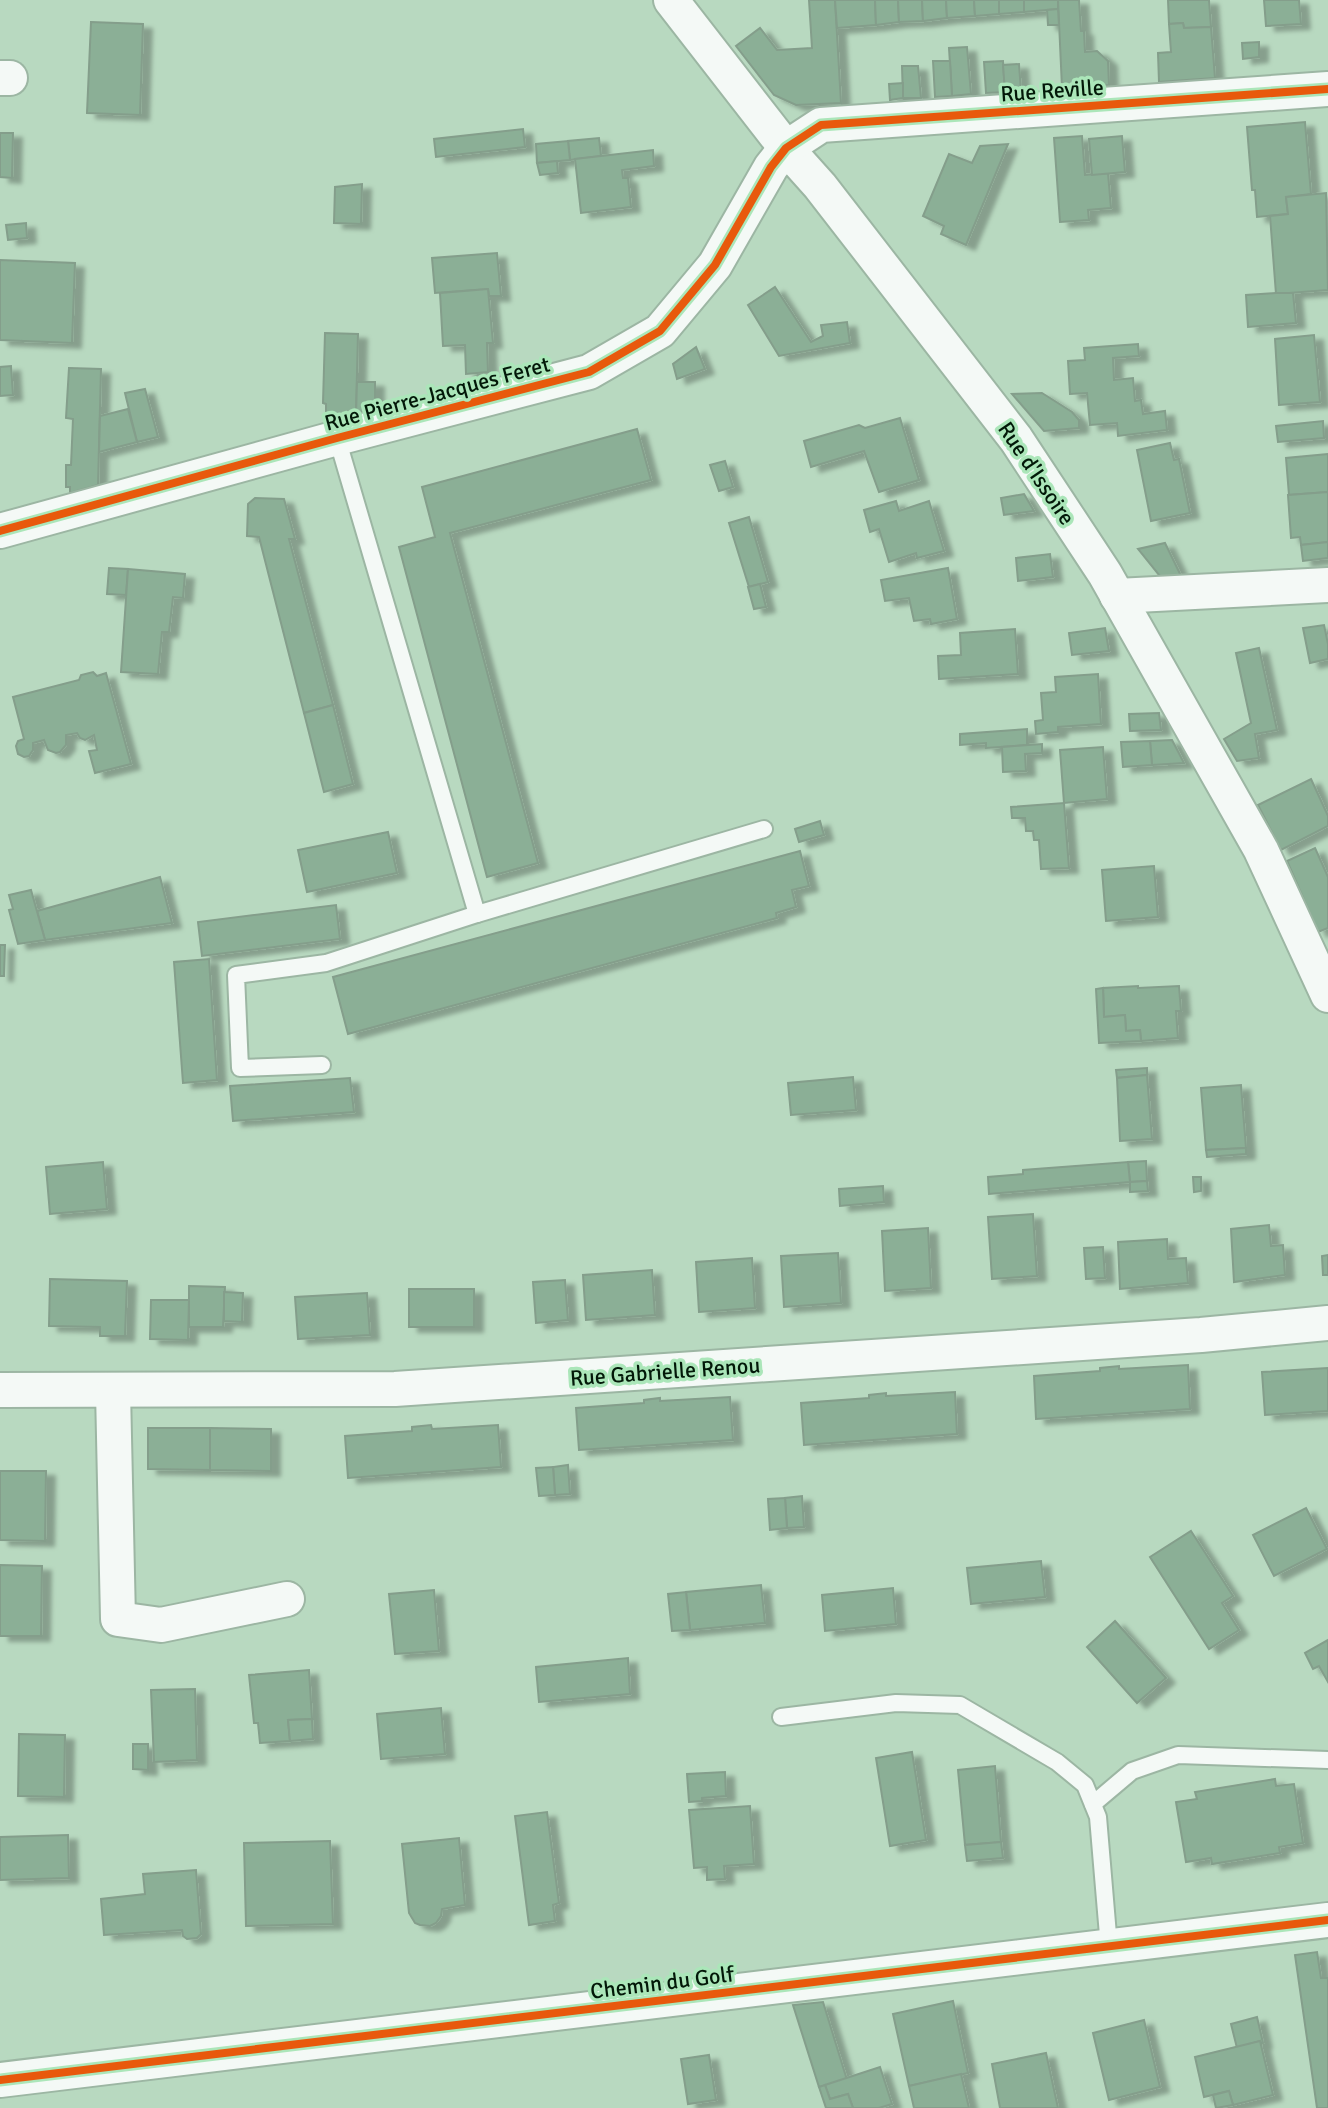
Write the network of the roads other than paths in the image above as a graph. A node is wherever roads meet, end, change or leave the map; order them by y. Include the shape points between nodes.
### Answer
1 (671, 0) edge
2 (1328, 89) edge
3 (786, 148) junction
4 (337, 438) junction
5 (0, 531) edge
6 (1328, 585) edge
7 (1117, 596) junction
8 (764, 829) dead end
9 (477, 914) junction
10 (1328, 995) edge
11 (322, 1065) dead end
12 (1328, 1323) edge
13 (0, 1390) edge
14 (113, 1391) junction
15 (287, 1599) dead end
16 (781, 1717) dead end
17 (1328, 1760) edge
18 (1093, 1804) junction
19 (1328, 1920) edge
20 (1109, 1947) junction
21 (0, 2080) edge

1 - 3 street, Rue d'Issoire
2 - 3 street, Rue Reville via 821,125
3 - 4 street, Rue Pierre-Jacques Feret via 715,265 660,331 589,372
3 - 7 street, Rue d'Issoire via 1016,439
4 - 5 street, Rue Pierre-Jacques Feret
4 - 9 lane
6 - 7 street
7 - 10 street, Rue d'Issoire via 1261,850
8 - 9 lane
9 - 11 lane via 326,963 236,975 240,1068
12 - 14 street, Rue Gabrielle Renou via 395,1389
13 - 14 street, Rue Gabrielle Renou
14 - 15 street via 118,1619 161,1625
16 - 18 lane via 896,1703 960,1705 1057,1762 1085,1785
17 - 18 lane via 1178,1755 1132,1771
18 - 20 lane
19 - 20 street, Chemin du Golf
20 - 21 street, Chemin du Golf

